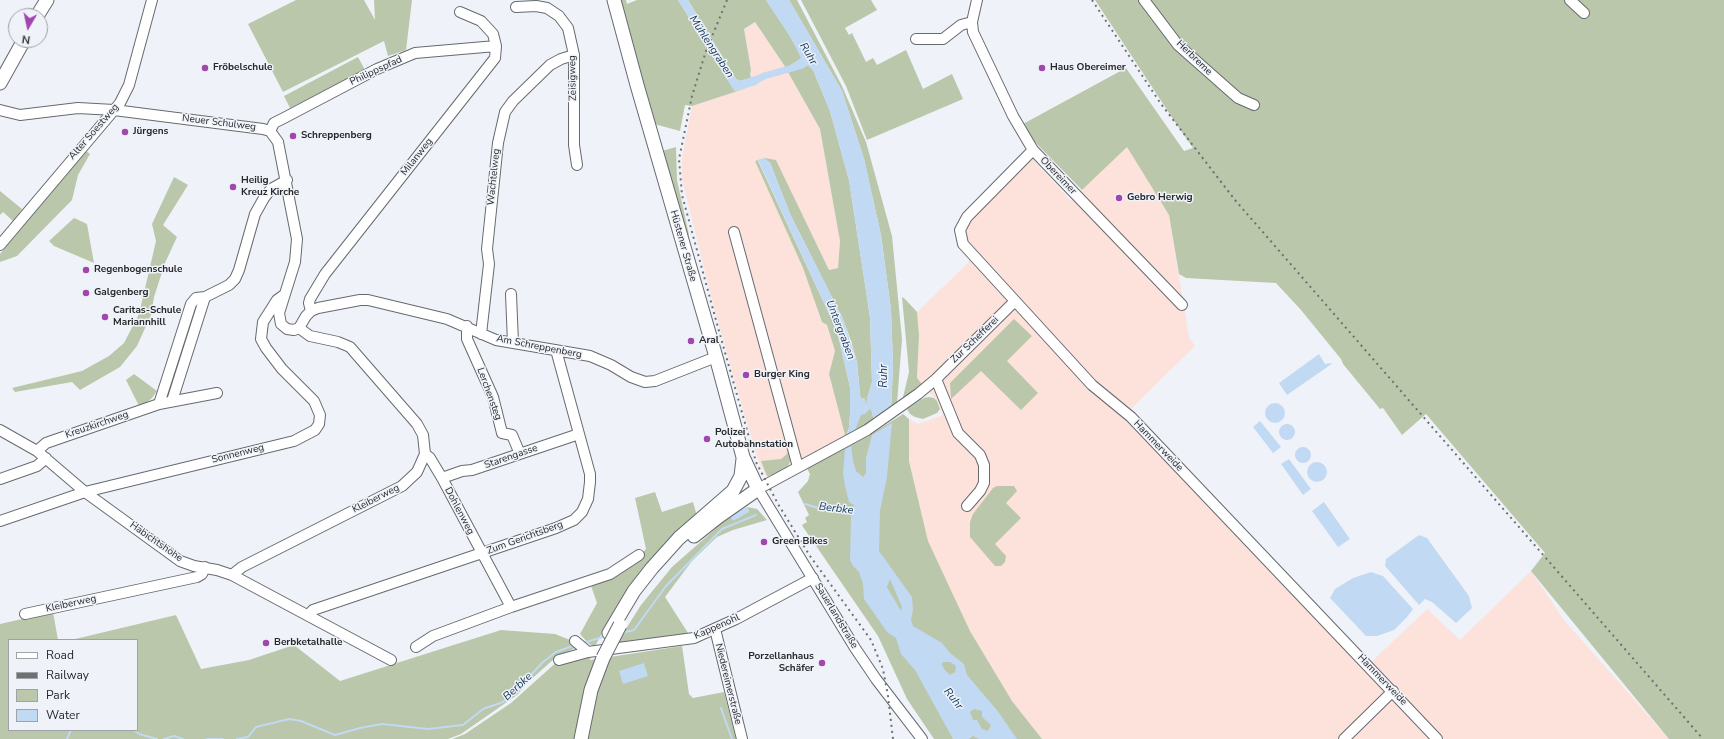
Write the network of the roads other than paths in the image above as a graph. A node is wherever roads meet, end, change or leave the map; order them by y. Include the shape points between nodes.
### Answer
1 (152, 0) edge
2 (614, 0) edge
3 (977, 0) edge
4 (1144, 0) edge
5 (1570, 0) edge
6 (516, 7) dead end
7 (460, 12) dead end
8 (1584, 13) dead end
9 (972, 22) junction
10 (916, 39) dead end
11 (496, 46) junction
12 (20, 48) edge
13 (574, 55) junction
14 (0, 83) edge
15 (1254, 105) dead end
16 (0, 110) edge
17 (114, 110) junction
18 (270, 131) junction
19 (1033, 150) junction
20 (577, 165) dead end
21 (287, 180) junction
22 (734, 232) dead end
23 (0, 245) edge
24 (511, 294) dead end
25 (285, 295) junction
26 (205, 297) junction
27 (1014, 302) junction
28 (1182, 305) dead end
29 (311, 311) junction
30 (467, 326) junction
31 (299, 328) junction
32 (481, 334) junction
33 (513, 343) junction
34 (556, 350) junction
35 (716, 357) junction
36 (936, 379) junction
37 (216, 393) dead end
38 (172, 401) junction
39 (159, 404) junction
40 (0, 430) edge
41 (579, 434) junction
42 (37, 451) junction
43 (425, 454) junction
44 (520, 454) junction
45 (743, 457) junction
46 (46, 458) junction
47 (798, 467) junction
48 (442, 478) junction
49 (0, 479) edge
50 (758, 489) junction
51 (733, 491) junction
52 (85, 492) junction
53 (967, 506) dead end
54 (0, 521) edge
55 (482, 553) junction
56 (639, 555) dead end
57 (205, 567) junction
58 (232, 575) junction
59 (813, 578) junction
60 (510, 607) junction
61 (26, 614) dead end
62 (308, 615) junction
63 (715, 629) junction
64 (416, 647) dead end
65 (589, 652) junction
66 (391, 660) dead end
67 (559, 660) dead end
68 (1393, 691) junction
69 (573, 739) edge
70 (581, 739) edge
71 (742, 739) edge
72 (922, 739) edge
73 (1344, 739) edge
74 (1437, 739) edge

1 - 17 street, Alter Soestweg via 129,85
2 - 35 main road, Hüstener Straße via 636,85
3 - 9 street, Obereimer
4 - 15 street, Herbreme via 1178,45 1238,98
5 - 8 street
6 - 13 street, Zeisigweg via 547,8 559,16 568,28
7 - 11 street via 481,21 493,34
9 - 10 street via 961,25 943,39
9 - 19 street, Obereimer via 973,32 1013,116
11 - 18 street, Philippspfad via 415,53 377,69 284,118 274,124
11 - 29 street, Milanweg via 495,58 325,274 310,299
12 - 14 main road
13 - 20 street, Zeisigweg via 574,145
13 - 32 street, Wachtelweg via 550,65 505,112 498,138
16 - 17 street, Neuer Schulweg via 20,115 78,108
17 - 18 street, Neuer Schulweg
17 - 23 street, Alter Soestweg
18 - 21 street, Neuer Schulweg via 278,142
19 - 27 street, Hammerweide via 967,217 960,230 963,244
19 - 28 street, Obereimer
21 - 25 street, Neuer Schulweg via 297,238 295,262
21 - 26 street via 271,189 255,214 235,279 229,286
22 - 47 street
24 - 33 street
25 - 31 street, Neuer Schulweg via 279,313 281,324 287,329
25 - 52 street, Sonnenweg via 277,300 263,322 261,339 282,369 314,401 320,415 315,430 294,441
26 - 38 street
26 - 39 street via 196,298 191,304
27 - 36 street, Zur Schefferei
27 - 68 street, Hammerweide via 1092,385 1131,417
29 - 30 street, Am Schreppenberg via 368,300
29 - 31 street
30 - 32 street, Am Schreppenberg
30 - 44 street, Lerchensteg via 467,339 492,397 502,433 512,435
31 - 43 street via 310,336 350,347 417,424 423,435
32 - 33 street, Am Schreppenberg
33 - 34 street, Am Schreppenberg
34 - 35 street, Am Schreppenberg via 595,358 645,382 655,381
34 - 41 street, Zum Gerichtsberg
35 - 45 main road, Hüstener Straße
36 - 47 street, Zur Schefferei via 867,430
36 - 53 street via 958,432 980,455 984,465 984,483 980,492
37 - 38 street, Kreuzkirchweg
38 - 39 street, Kreuzkirchweg
39 - 42 street, Kreuzkirchweg via 46,443
40 - 42 street, Habichtshöhe
41 - 44 street, Starengasse
41 - 55 street, Zum Gerichtsberg via 590,482 588,499 582,512 574,520 556,528
42 - 46 street, Habichtshöhe
43 - 48 street, Dohlenweg
43 - 58 street, Kleiberweg via 414,476 402,486 242,567
44 - 48 street, Starengasse
45 - 50 main road, Hüstener Straße
45 - 51 main road via 741,476
46 - 49 street via 37,466
46 - 52 street, Habichtshöhe
47 - 50 street
48 - 55 street, Dohlenweg
50 - 51 main road
50 - 59 street, Sauerlandstraße
50 - 65 main road, bridge via 684,544 620,624
51 - 65 main road via 679,538 634,591 609,632
52 - 54 street, Sonnenweg
52 - 57 street, Habichtshöhe via 180,561
55 - 60 street, Dohlenweg
55 - 62 street, Zum Gerichtsberg via 313,610
56 - 60 street via 610,574
57 - 58 street, Habichtshöhe
57 - 61 street, Kleiberweg via 202,574 197,577
58 - 62 street, Habichtshöhe
59 - 63 street, Kappenohl
59 - 72 street, Sauerlandstraße via 876,679
60 - 64 street via 433,636
62 - 66 street, Habichtshöhe
63 - 65 street, Kappenohl via 694,638
63 - 71 street, Niedereimerstraße
65 - 67 street, Kappenohl
65 - 69 main road
65 - 70 main road via 591,690
68 - 73 street
68 - 74 street, Hammerweide

